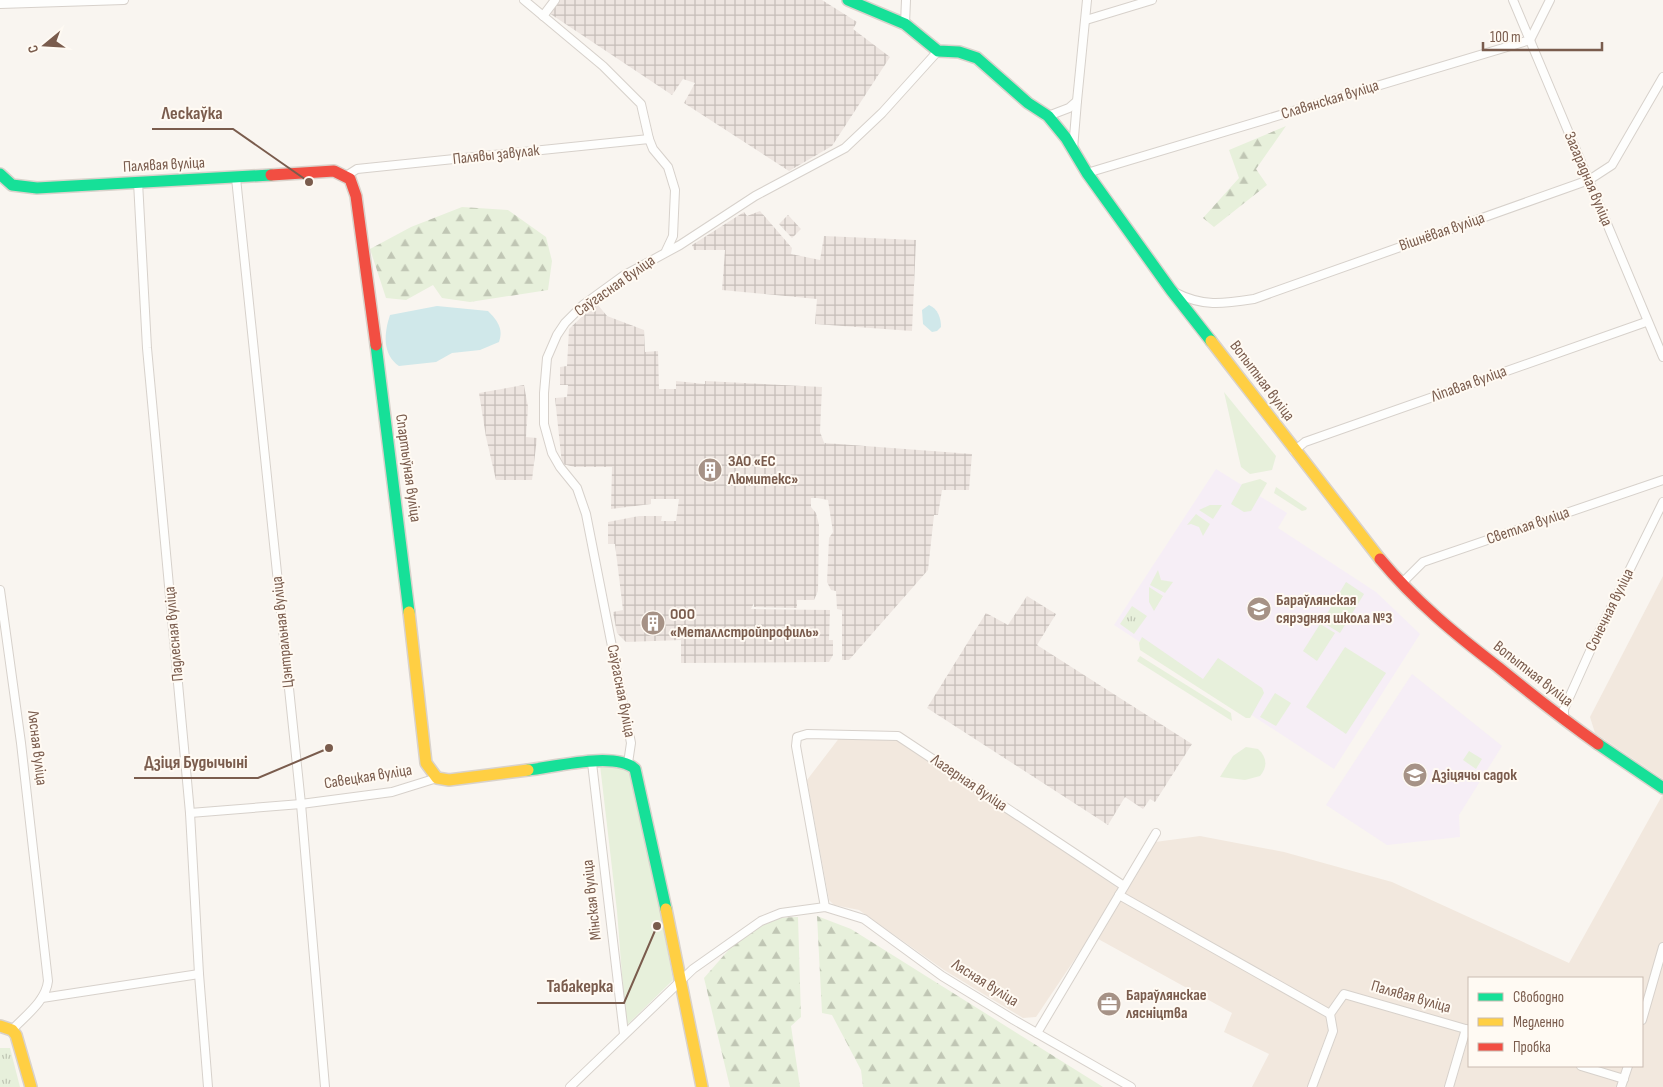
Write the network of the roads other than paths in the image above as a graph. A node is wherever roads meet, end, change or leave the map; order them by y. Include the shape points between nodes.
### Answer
1 (124, 0) edge
2 (524, 0) edge
3 (555, 0) edge
4 (848, 0) edge
5 (906, 0) edge
6 (1088, 0) edge
7 (1152, 0) edge
8 (1513, 0) edge
9 (1550, 0) edge
10 (0, 4) edge
11 (543, 16) junction
12 (1086, 20) junction
13 (905, 24) junction
14 (1530, 40) junction
15 (938, 51) junction
16 (1663, 77) edge
17 (1077, 101) junction
18 (1048, 116) junction
19 (649, 139) junction
20 (1073, 150) junction
21 (1087, 173) junction
22 (0, 174) edge
23 (346, 176) junction
24 (236, 178) junction
25 (1589, 180) junction
26 (138, 182) junction
27 (666, 251) junction
28 (1171, 290) junction
29 (1646, 322) junction
30 (1663, 357) edge
31 (1294, 450) junction
32 (1663, 480) edge
33 (1663, 502) edge
34 (1401, 584) junction
35 (0, 590) edge
36 (1564, 720) junction
37 (592, 763) junction
38 (632, 766) junction
39 (437, 778) junction
40 (1663, 788) edge
41 (301, 804) junction
42 (190, 813) junction
43 (1156, 833) dead end
44 (1124, 886) junction
45 (1119, 895) junction
46 (825, 907) junction
47 (1663, 947) edge
48 (199, 974) junction
49 (680, 982) junction
50 (42, 998) junction
51 (1330, 1014) junction
52 (1643, 1017) edge
53 (0, 1026) edge
54 (12, 1030) junction
55 (1468, 1030) edge
56 (1037, 1033) junction
57 (624, 1034) junction
58 (1583, 1067) edge
59 (1628, 1067) edge
60 (1622, 1083) edge
61 (30, 1087) edge
62 (208, 1087) edge
63 (325, 1087) edge
64 (570, 1087) edge
65 (702, 1087) edge
66 (1131, 1087) edge
67 (1312, 1087) edge
68 (1449, 1087) edge

1 - 10 street
2 - 11 street
3 - 11 street
4 - 13 main road
5 - 13 street
6 - 12 street
7 - 12 street
8 - 14 street, Загарадная вуліца
9 - 14 street
11 - 19 street via 603,66 641,104
12 - 17 street
13 - 15 main road
14 - 21 street, Славянская вуліца
14 - 25 street, Загарадная вуліца
15 - 18 main road, Вопытная вуліца via 959,52 977,58 1028,103
15 - 27 street, Саўгасная вуліца via 845,148 755,196
16 - 25 street, Вішнёвая вуліца via 1612,165
17 - 18 street via 1069,108
17 - 20 street
18 - 20 main road, Вопытная вуліца
19 - 23 street, Палявы завулак via 357,169
19 - 27 street via 668,167 675,190 673,236
20 - 21 main road, Вопытная вуліца
21 - 28 main road, Вопытная вуліца
22 - 26 main road, Палявая вуліца via 19,188
23 - 24 main road, Палявая вуліца via 334,171
23 - 39 main road, Спартыўная вуліца via 355,187 396,497 421,731 426,763
24 - 26 main road, Палявая вуліца
24 - 41 street, Цэнтральная вуліца
25 - 28 street, Вішнёвая вуліца via 1254,299 1205,303
25 - 29 street, Загарадная вуліца
26 - 42 street, Падлесная вуліца via 147,348
27 - 38 street, Саўгасная вуліца via 617,280 573,315 554,341 545,371 547,439 555,461 577,488 586,514 631,743
28 - 31 main road, Вопытная вуліца
29 - 30 street, Загарадная вуліца
29 - 31 street, Ліпавая вуліца via 1314,439
31 - 34 main road, Вопытная вуліца
32 - 34 street, Светлая вуліца via 1423,562
33 - 36 street, Сонечная вуліца via 1595,640 1564,709
34 - 36 main road, Вопытная вуліца via 1438,620
35 - 50 street, Лясная вуліца via 47,969 47,989
36 - 40 main road, Вопытная вуліца
37 - 38 main road, Савецкая вуліца via 621,760
37 - 39 main road, Савецкая вуліца via 449,780
37 - 57 street, Мінская вуліца
38 - 49 main road
39 - 41 street, Савецкая вуліца via 392,792
41 - 42 street, Савецкая вуліца
41 - 63 street, Цэнтральная вуліца
42 - 48 street, Падлесная вуліца
43 - 44 street
44 - 45 street
44 - 46 street, Лагерная вуліца via 898,736 807,734 798,737 796,746
45 - 51 street
45 - 56 street
46 - 49 street via 781,912 762,921 693,969
46 - 56 street, Лясная вуліца via 864,919 942,976
47 - 52 street
48 - 50 street
48 - 62 street, Падлесная вуліца
49 - 57 street
49 - 65 main road
50 - 54 street
51 - 55 street, Палявая вуліца via 1344,994
51 - 67 street via 1333,1031
53 - 54 main road
54 - 61 main road via 20,1042
55 - 68 street
56 - 66 street, Лясная вуліца
57 - 64 street
58 - 60 street
59 - 60 street

